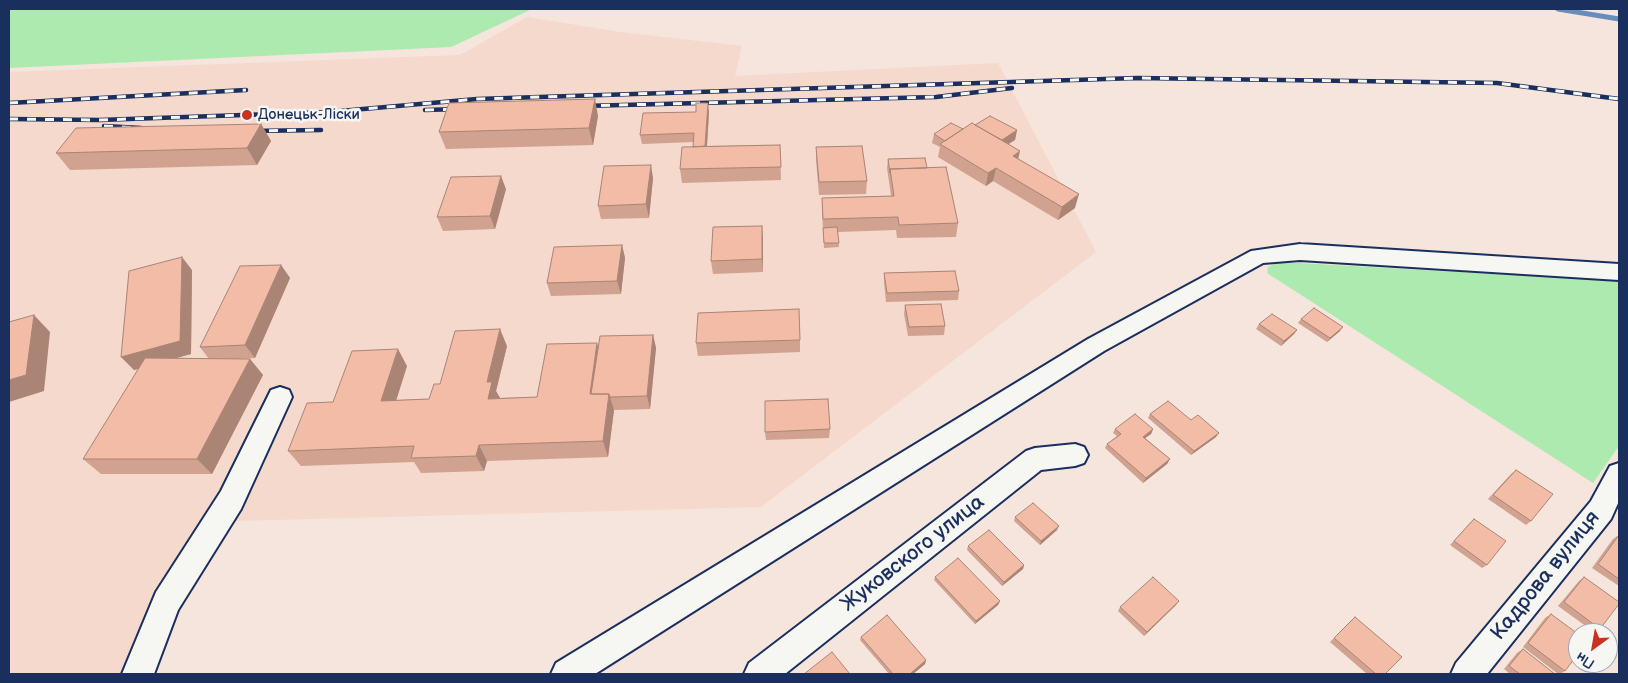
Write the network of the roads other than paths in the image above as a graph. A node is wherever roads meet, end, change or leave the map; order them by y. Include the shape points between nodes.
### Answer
1 (1619, 272) edge
2 (280, 398) dead end
3 (1075, 455) dead end
4 (1619, 474) edge
5 (138, 674) edge
6 (567, 674) edge
7 (760, 674) edge
8 (1467, 674) edge

1 - 6 street via 1300,252 1259,256 1096,345
2 - 5 street via 231,500 166,602
3 - 7 street, Жуковского улица via 1036,459
4 - 8 street, Кадрова вулиця via 1601,510

